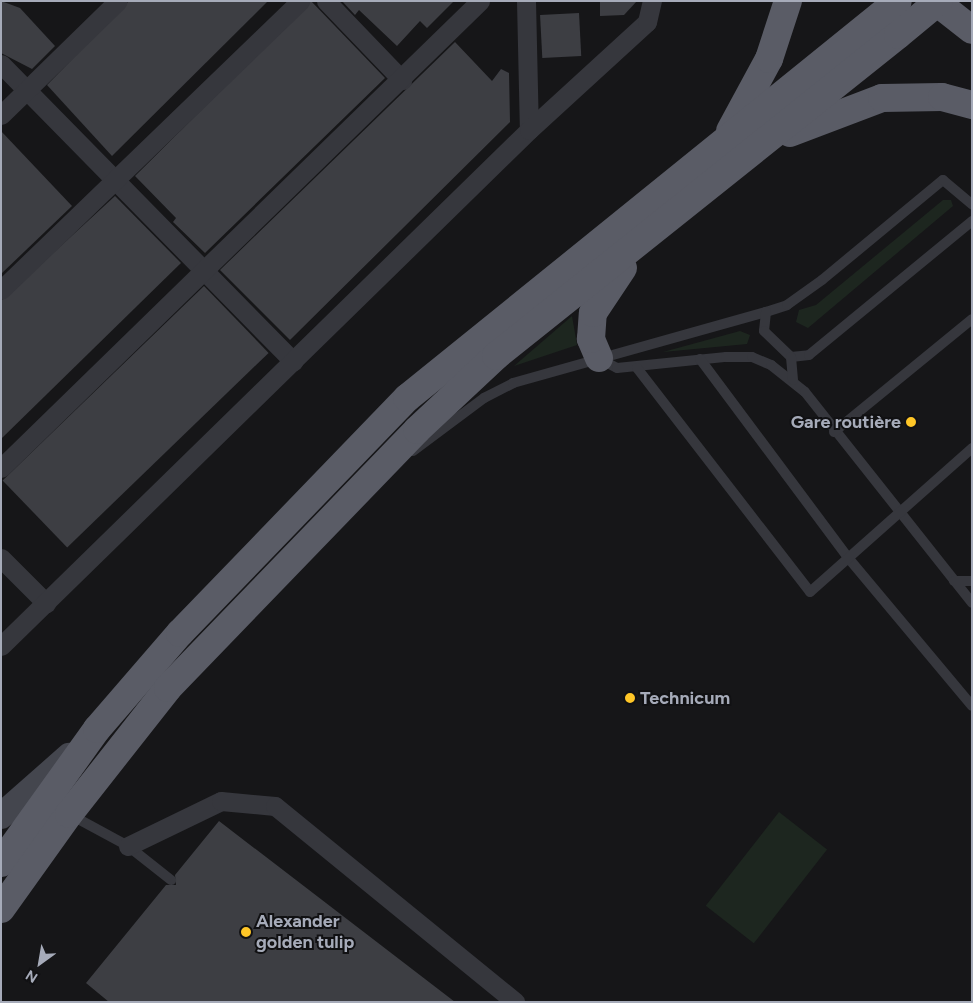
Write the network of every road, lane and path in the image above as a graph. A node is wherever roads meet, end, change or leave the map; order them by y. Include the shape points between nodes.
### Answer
1 (118, 1) edge
2 (300, 1) edge
3 (326, 1) edge
4 (480, 1) edge
5 (526, 1) edge
6 (652, 1) edge
7 (788, 1) edge
8 (935, 1) edge
9 (939, 1) edge
10 (892, 18) edge
11 (972, 30) edge
12 (1, 64) edge
13 (402, 80) junction
14 (26, 90) junction
15 (972, 105) edge
16 (1, 115) edge
17 (529, 130) junction
18 (754, 149) junction
19 (702, 163) junction
20 (114, 180) junction
21 (972, 204) edge
22 (972, 221) edge
23 (639, 245) junction
24 (204, 272) junction
25 (1, 290) edge
26 (766, 312) junction
27 (972, 320) edge
28 (791, 357) junction
29 (599, 358) junction
30 (700, 359) junction
31 (293, 361) junction
32 (637, 368) junction
33 (793, 380) junction
34 (834, 432) junction
35 (972, 448) edge
36 (1, 468) edge
37 (899, 510) junction
38 (334, 514) junction
39 (1, 558) edge
40 (850, 560) junction
41 (954, 581) junction
42 (972, 581) edge
43 (46, 603) junction
44 (972, 603) edge
45 (1, 646) edge
46 (972, 706) edge
47 (97, 729) junction
48 (68, 814) junction
49 (1, 816) edge
50 (128, 846) junction
51 (1, 863) edge
52 (171, 880) dead end
53 (1, 909) edge
54 (515, 1002) edge

1 - 14 street
2 - 20 street
3 - 13 street
4 - 13 street
5 - 17 street
6 - 17 street via 647,22
7 - 19 highway via 753,95
8 - 11 highway
9 - 10 highway, bridge
10 - 18 highway
10 - 19 highway
12 - 14 street
13 - 24 street
14 - 16 street
14 - 20 street
15 - 18 highway via 925,96 882,98 847,107
17 - 31 street
18 - 23 highway
19 - 47 highway via 407,398 220,588
20 - 24 street
20 - 25 street
21 - 26 lane via 942,180 822,280 787,304
22 - 28 lane via 809,355
23 - 29 highway via 593,312 591,339
23 - 38 highway via 496,356
24 - 31 street
24 - 36 street
26 - 28 lane via 764,332
26 - 29 lane
27 - 34 lane
28 - 33 lane
29 - 32 lane via 605,365
29 - 38 lane via 513,383 484,398
30 - 32 lane
30 - 33 lane via 752,357
30 - 40 lane
31 - 43 street
32 - 40 lane via 810,592
33 - 34 lane
34 - 37 lane
35 - 37 lane
37 - 40 lane
37 - 41 lane
38 - 48 highway via 168,688
39 - 43 street
40 - 46 lane
41 - 42 lane
41 - 44 lane
43 - 45 street
47 - 49 main road
47 - 51 highway
48 - 50 lane
48 - 53 highway
50 - 52 lane
50 - 54 street via 221,801 275,806

